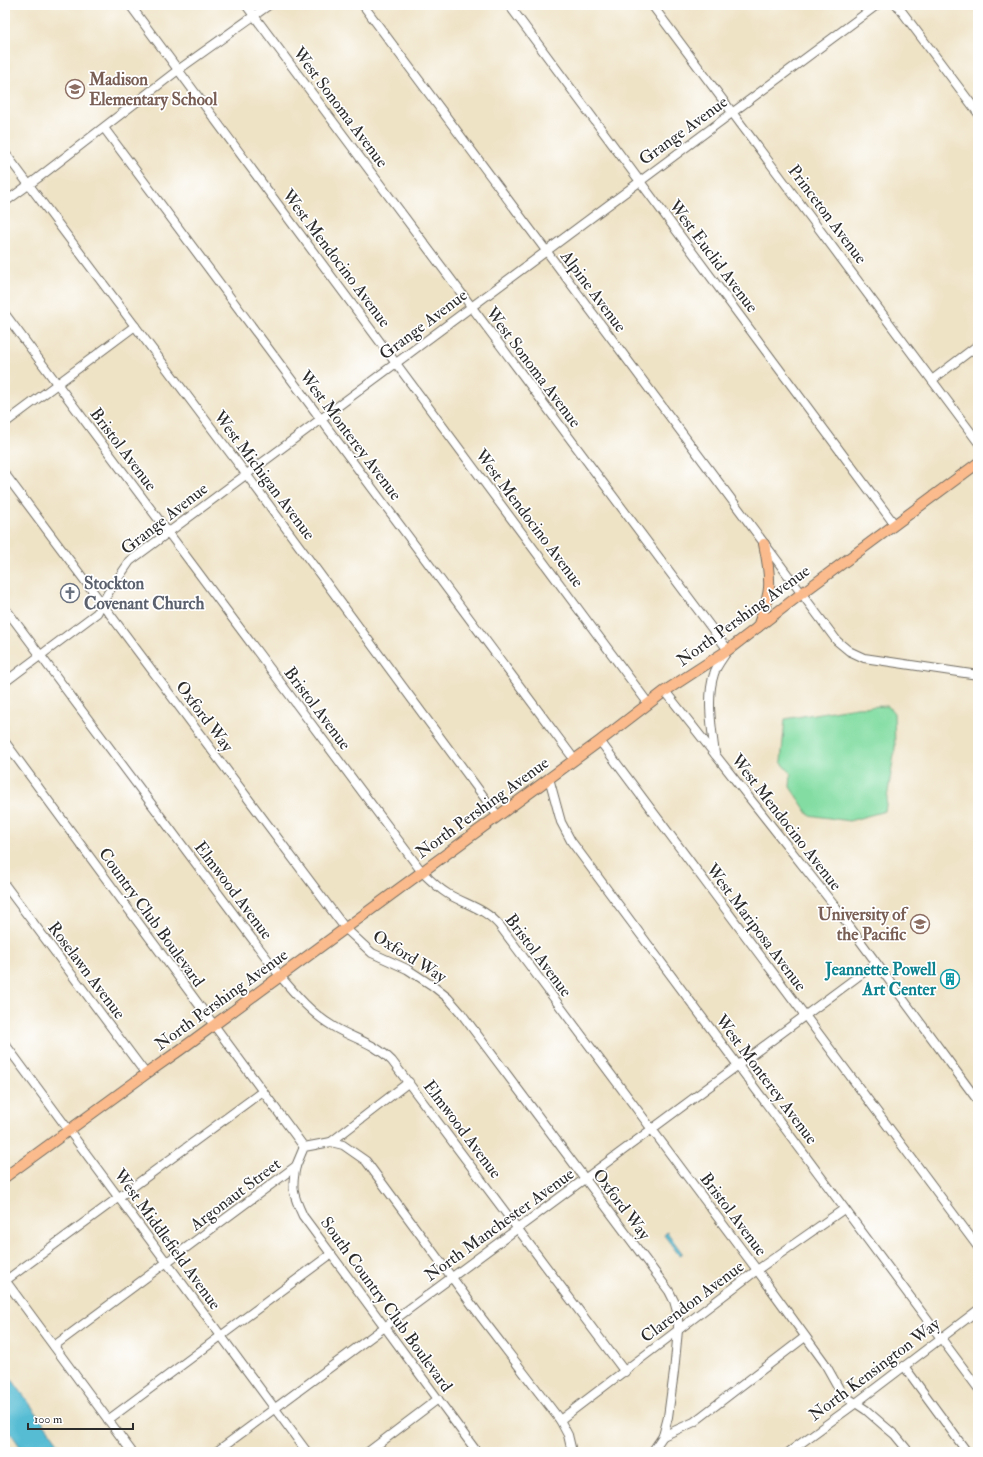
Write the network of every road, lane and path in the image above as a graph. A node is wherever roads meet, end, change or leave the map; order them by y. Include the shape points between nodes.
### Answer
1 (130, 5) edge
2 (246, 5) edge
3 (269, 5) edge
4 (363, 5) edge
5 (509, 5) edge
6 (652, 5) edge
7 (877, 5) edge
8 (897, 5) edge
9 (254, 16) junction
10 (178, 70) junction
11 (733, 112) junction
12 (978, 113) edge
13 (104, 128) junction
14 (5, 153) edge
15 (639, 181) junction
16 (29, 185) junction
17 (5, 202) edge
18 (546, 251) junction
19 (471, 307) junction
20 (5, 314) edge
21 (135, 326) junction
22 (978, 345) edge
23 (396, 363) junction
24 (932, 380) junction
25 (57, 384) junction
26 (321, 419) junction
27 (5, 423) edge
28 (978, 442) edge
29 (978, 463) edge
30 (5, 474) edge
31 (246, 474) junction
32 (895, 525) junction
33 (168, 533) junction
34 (764, 544) junction
35 (801, 594) junction
36 (103, 603) junction
37 (5, 608) edge
38 (758, 627) junction
39 (728, 650) junction
40 (40, 655) junction
41 (978, 675) edge
42 (5, 682) edge
43 (665, 691) junction
44 (648, 703) junction
45 (600, 741) junction
46 (5, 742) edge
47 (715, 754) junction
48 (574, 759) junction
49 (549, 778) junction
50 (498, 816) junction
51 (422, 872) junction
52 (5, 885) edge
53 (345, 928) junction
54 (876, 963) junction
55 (280, 976) junction
56 (804, 1016) junction
57 (214, 1025) junction
58 (5, 1044) edge
59 (738, 1065) junction
60 (146, 1074) junction
61 (409, 1082) junction
62 (263, 1091) junction
63 (978, 1101) edge
64 (651, 1129) junction
65 (70, 1130) junction
66 (331, 1142) junction
67 (304, 1147) junction
68 (296, 1166) junction
69 (5, 1177) edge
70 (585, 1179) junction
71 (118, 1197) junction
72 (844, 1209) junction
73 (518, 1228) junction
74 (978, 1247) edge
75 (331, 1254) junction
76 (166, 1263) junction
77 (758, 1270) junction
78 (452, 1277) junction
79 (5, 1280) edge
80 (978, 1310) edge
81 (385, 1326) junction
82 (678, 1330) junction
83 (221, 1336) junction
84 (805, 1337) junction
85 (941, 1337) junction
86 (54, 1346) junction
87 (904, 1366) junction
88 (625, 1372) junction
89 (978, 1388) edge
90 (438, 1399) junction
91 (856, 1403) junction
92 (275, 1408) junction
93 (108, 1420) junction
94 (560, 1420) junction
95 (663, 1436) junction
96 (132, 1452) edge
97 (216, 1452) edge
98 (307, 1452) edge
99 (368, 1452) edge
100 (477, 1452) edge
101 (572, 1452) edge
102 (652, 1452) edge
103 (789, 1452) edge
104 (910, 1452) edge
105 (967, 1452) edge

1 - 10 street, West Mendocino Avenue
2 - 9 street, West Sonoma Avenue
3 - 9 street
4 - 18 street, Alpine Avenue
5 - 15 street, West Euclid Avenue
6 - 11 street, Princeton Avenue
7 - 11 street, Grange Avenue
8 - 12 street
9 - 10 street
9 - 19 street, West Sonoma Avenue
10 - 13 street
10 - 23 street, West Mendocino Avenue
11 - 15 street, Grange Avenue
11 - 24 street, Princeton Avenue
13 - 16 street
13 - 26 street, West Monterey Avenue
14 - 16 street, West Michigan Avenue
15 - 18 street, Grange Avenue
15 - 32 street, West Euclid Avenue
16 - 17 street
16 - 21 street, West Michigan Avenue
18 - 19 street, Grange Avenue
18 - 34 street, Alpine Avenue
19 - 23 street, Grange Avenue
19 - 39 street, West Sonoma Avenue
20 - 25 street, Bristol Avenue
21 - 25 street
21 - 31 street, West Michigan Avenue
22 - 24 street
23 - 26 street, Grange Avenue
23 - 44 street, West Mendocino Avenue
24 - 28 street, Princeton Avenue
25 - 27 street
25 - 33 street, Bristol Avenue
26 - 31 street, Grange Avenue
26 - 48 street, West Monterey Avenue
29 - 32 main road, North Pershing Avenue
30 - 36 street, Oxford Way
31 - 33 street, Grange Avenue
31 - 50 street, West Michigan Avenue
32 - 35 main road, North Pershing Avenue
33 - 36 street, Grange Avenue via 130,561
33 - 51 street, Bristol Avenue
34 - 35 street, Alpine Avenue
34 - 38 main road via 769,587
35 - 38 main road, North Pershing Avenue
35 - 41 street, Alpine Avenue via 837,641 856,655
36 - 40 street, Grange Avenue via 98,613
36 - 53 street, Oxford Way
37 - 40 street, Elmwood Avenue
38 - 39 main road, North Pershing Avenue
39 - 43 main road, North Pershing Avenue
39 - 47 street, West Mendocino Avenue via 714,674 711,694
40 - 42 street, Grange Avenue
40 - 55 street, Elmwood Avenue
43 - 44 main road, North Pershing Avenue
43 - 47 street, West Mendocino Avenue
44 - 45 main road, North Pershing Avenue
45 - 48 main road, North Pershing Avenue
45 - 56 street, West Mariposa Avenue
46 - 57 street, Country Club Boulevard
47 - 54 street, West Mendocino Avenue
48 - 49 main road, North Pershing Avenue
49 - 50 main road, North Pershing Avenue
49 - 59 street, West Monterey Avenue via 566,834
50 - 51 main road, North Pershing Avenue
51 - 53 main road, North Pershing Avenue
51 - 64 street, Bristol Avenue via 448,894 488,914 496,921
52 - 60 street, Roselawn Avenue
53 - 55 main road, North Pershing Avenue
53 - 70 street, Oxford Way via 372,953 419,976 448,998
54 - 56 street, North Manchester Avenue
54 - 63 street, West Mendocino Avenue
55 - 57 main road, North Pershing Avenue
55 - 61 street, Elmwood Avenue via 323,1020 346,1034 376,1047
56 - 59 street, North Manchester Avenue
56 - 74 street, West Mariposa Avenue
57 - 60 main road, North Pershing Avenue
57 - 62 street, Country Club Boulevard
58 - 65 street, West Middlefield Avenue
59 - 64 street, North Manchester Avenue
59 - 72 street, West Monterey Avenue
60 - 65 main road, North Pershing Avenue
61 - 66 street
61 - 73 street, Elmwood Avenue
62 - 67 street, Country Club Boulevard
62 - 71 street
64 - 70 street, North Manchester Avenue
64 - 77 street, Bristol Avenue
65 - 69 main road, North Pershing Avenue
65 - 71 street, West Middlefield Avenue
66 - 67 street
66 - 78 street via 343,1145 366,1161
67 - 68 street, Argonaut Street
68 - 75 street, South Country Club Boulevard via 293,1182 294,1199 303,1216
68 - 76 street, Argonaut Street
70 - 73 street, North Manchester Avenue
70 - 82 street, Oxford Way via 669,1291 678,1315
71 - 76 street, West Middlefield Avenue
71 - 79 street
72 - 77 street, Clarendon Avenue
72 - 85 street, West Monterey Avenue
73 - 78 street, North Manchester Avenue
73 - 88 street, Elmwood Avenue
75 - 81 street, South Country Club Boulevard
75 - 83 street
76 - 83 street, West Middlefield Avenue
76 - 86 street, Argonaut Street
77 - 82 street, Clarendon Avenue
77 - 84 street, Bristol Avenue
78 - 81 street, North Manchester Avenue
78 - 94 street
79 - 86 street
80 - 85 street, North Kensington Way
81 - 90 street, South Country Club Boulevard
81 - 92 street, North Manchester Avenue
82 - 88 street, Clarendon Avenue
82 - 95 street, Oxford Way via 672,1394
83 - 92 street, West Middlefield Avenue
83 - 93 street
84 - 91 street, Bristol Avenue via 828,1368 842,1394
84 - 95 street via 694,1422
85 - 87 street, North Kensington Way
85 - 89 street, West Monterey Avenue
86 - 93 street
87 - 91 street, North Kensington Way
87 - 105 street
88 - 94 street, Clarendon Avenue
90 - 99 street
90 - 100 street, South Country Club Boulevard
91 - 103 street, North Kensington Way
91 - 104 street, Bristol Avenue via 895,1435
92 - 97 street, North Manchester Avenue
92 - 98 street, West Middlefield Avenue
93 - 96 street
94 - 101 street via 568,1435
95 - 102 street, Oxford Way

